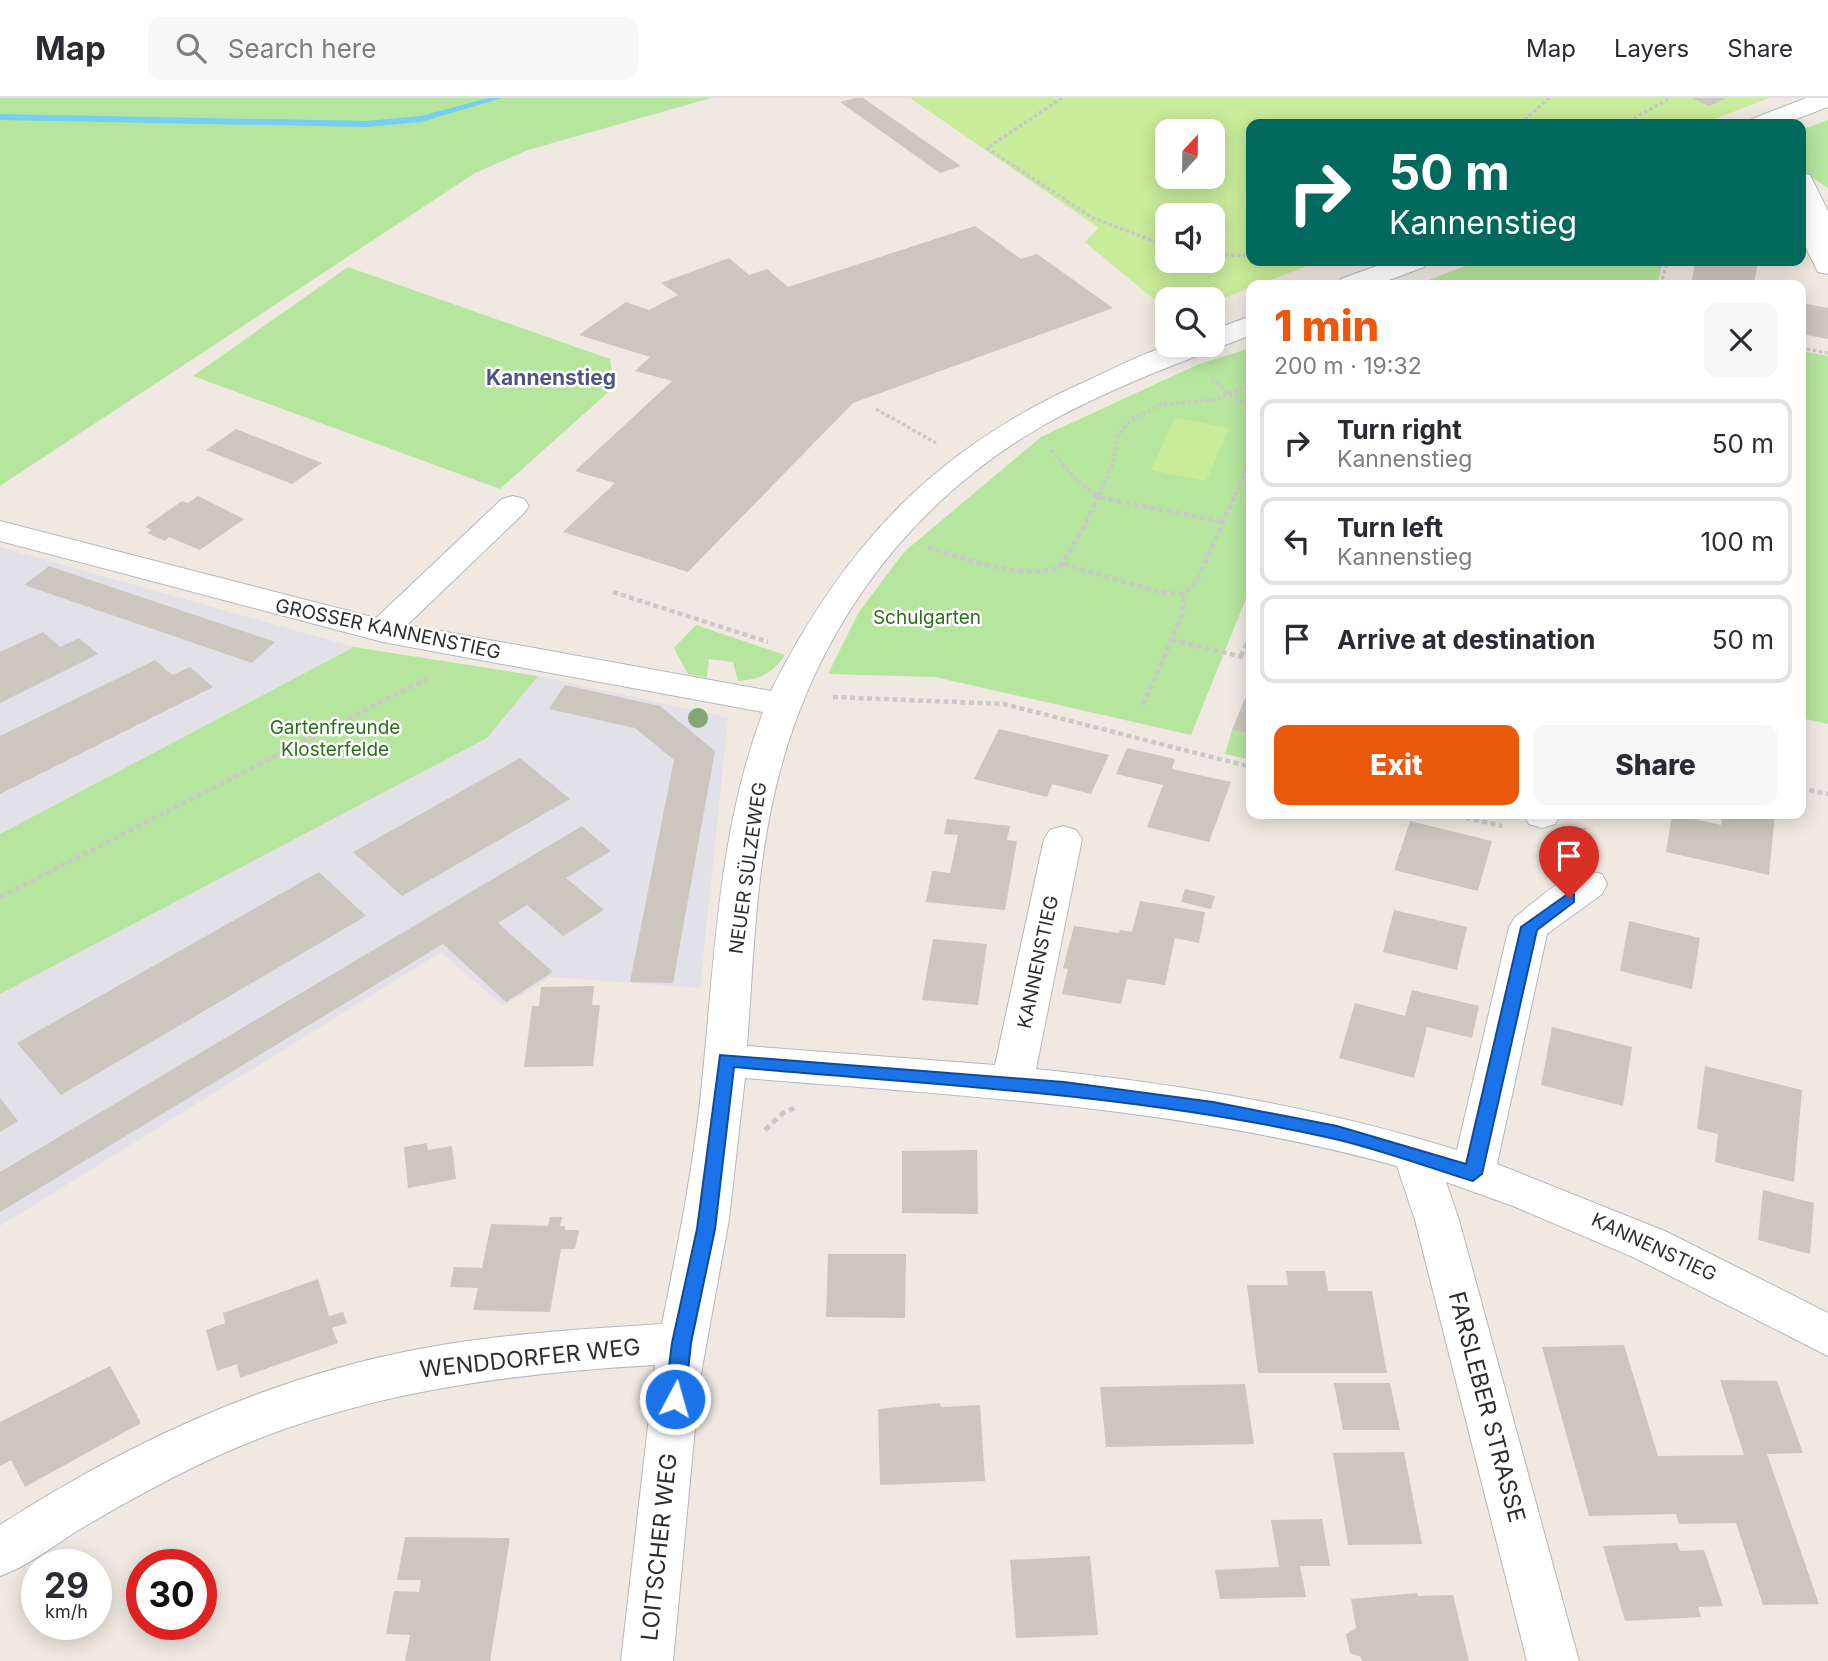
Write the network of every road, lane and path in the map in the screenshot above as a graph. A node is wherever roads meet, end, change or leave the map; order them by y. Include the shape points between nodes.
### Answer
1 (1062, 98) edge
2 (1549, 98) edge
3 (1671, 98) edge
4 (1828, 99) edge
5 (1526, 119) edge
6 (1632, 119) edge
7 (1774, 119) edge
8 (1806, 185) edge
9 (1155, 243) edge
10 (1225, 255) edge
11 (1246, 256) edge
12 (1401, 266) edge
13 (1828, 266) edge
14 (1365, 280) edge
15 (1246, 327) edge
16 (1225, 335) edge
17 (1806, 349) edge
18 (1828, 353) edge
19 (1171, 357) edge
20 (1206, 357) edge
21 (1246, 386) edge
22 (1228, 394) junction
23 (1246, 404) edge
24 (876, 409) dead end
25 (1029, 421) junction
26 (971, 462) junction
27 (1246, 473) edge
28 (1098, 497) junction
29 (513, 506) dead end
30 (1223, 522) junction
31 (0, 531) edge
32 (888, 536) junction
33 (1064, 564) junction
34 (612, 592) dead end
35 (1184, 594) junction
36 (383, 631) junction
37 (1172, 640) junction
38 (1246, 645) edge
39 (465, 647) junction
40 (805, 654) junction
41 (1241, 656) junction
42 (1246, 658) edge
43 (781, 704) junction
44 (1143, 705) dead end
45 (1246, 766) edge
46 (1806, 789) edge
47 (1828, 794) edge
48 (1063, 838) dead end
49 (1588, 884) dead end
50 (0, 897) edge
51 (727, 1060) junction
52 (1012, 1085) junction
53 (808, 1103) dead end
54 (760, 1142) dead end
55 (1415, 1155) junction
56 (1473, 1174) junction
57 (1828, 1336) edge
58 (681, 1343) junction
59 (0, 1553) edge
60 (647, 1661) edge
61 (1553, 1661) edge

1 - 9 path via 987,148 1085,217
2 - 5 path
3 - 6 path
4 - 7 street
8 - 13 street via 1826,210 1823,256
10 - 11 path
12 - 14 street
15 - 16 street, NEUER SÜLZEWEG
17 - 18 path
19 - 25 street, NEUER SÜLZEWEG
20 - 22 path
21 - 22 path
22 - 23 path
22 - 28 path via 1208,401 1163,404 1131,420 1118,435 1112,466
24 - 26 path
25 - 26 street, NEUER SÜLZEWEG
25 - 28 path via 1074,478
26 - 32 street, NEUER SÜLZEWEG
27 - 30 path
28 - 30 path
28 - 33 path
29 - 36 street
30 - 35 path via 1198,579
31 - 36 street, GROSSER KANNENSTIEG
32 - 33 path via 1022,571 1051,571
32 - 40 street, NEUER SÜLZEWEG via 837,597
33 - 35 path via 1159,592
34 - 40 path
35 - 37 path
36 - 39 street, GROSSER KANNENSTIEG
37 - 41 path
37 - 44 path
38 - 41 path
39 - 43 street, GROSSER KANNENSTIEG
39 - 50 path via 448,667
40 - 43 street, NEUER SÜLZEWEG
41 - 42 path
43 - 45 path via 811,695 1004,704
43 - 51 street, NEUER SÜLZEWEG via 752,811
46 - 47 path
48 - 52 street, KANNENSTIEG
49 - 56 street via 1529,927
51 - 52 street, KANNENSTIEG
51 - 58 street, LOITSCHER WEG via 706,1229
52 - 55 street, KANNENSTIEG via 1227,1111 1337,1133
53 - 54 path via 783,1113 765,1130
55 - 56 street, KANNENSTIEG
55 - 61 street, FARSLEBER STRASSE via 1437,1220
56 - 57 street, KANNENSTIEG via 1579,1212 1654,1246
58 - 59 street, WENDDORFER WEG via 482,1359 383,1377 316,1396 166,1457
58 - 60 street, LOITSCHER WEG

